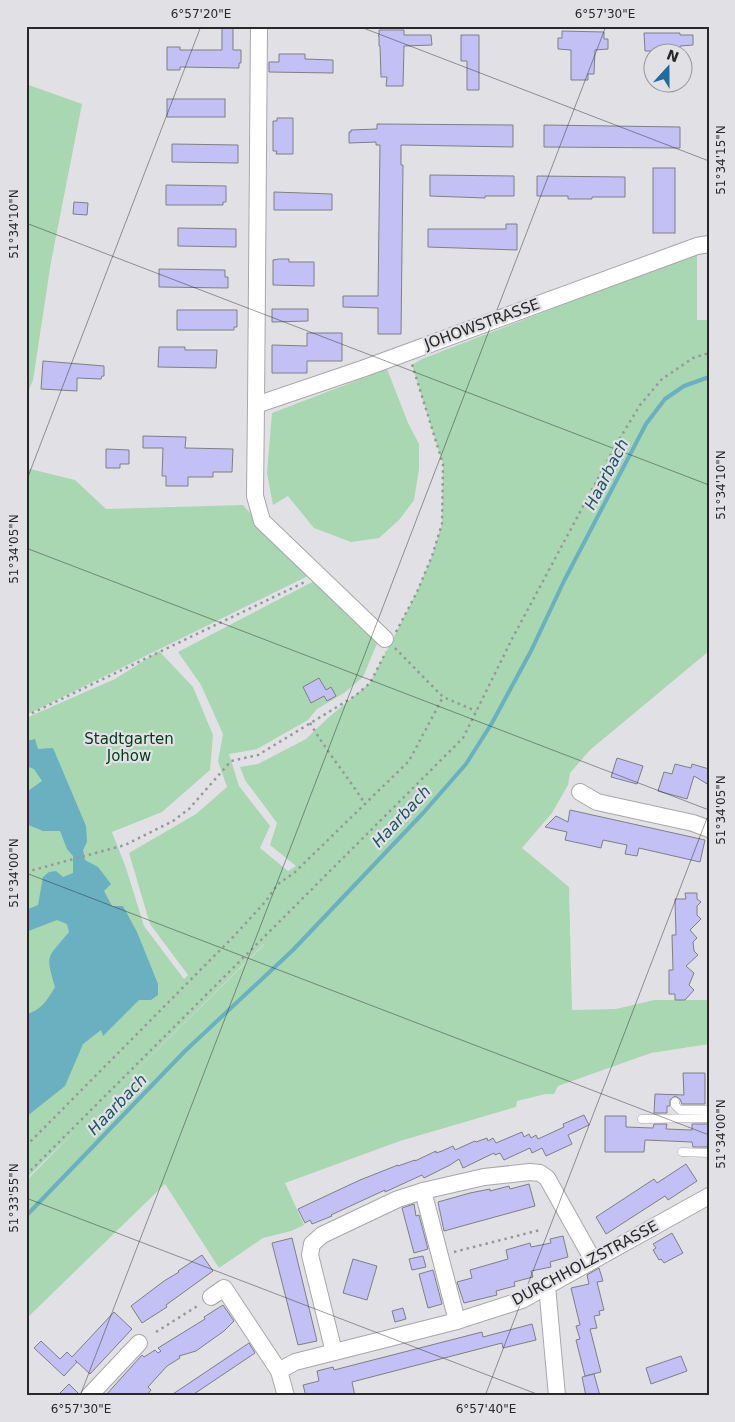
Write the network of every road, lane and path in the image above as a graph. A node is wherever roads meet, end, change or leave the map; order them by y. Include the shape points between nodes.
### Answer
1 (259, 26) edge
2 (709, 244) edge
3 (408, 351) junction
4 (709, 353) edge
5 (256, 405) junction
6 (318, 576) junction
7 (388, 641) junction
8 (443, 697) junction
9 (476, 711) junction
10 (26, 716) edge
11 (310, 723) junction
12 (580, 792) dead end
13 (366, 805) junction
14 (709, 830) edge
15 (26, 872) edge
16 (675, 1102) dead end
17 (709, 1110) edge
18 (709, 1118) edge
19 (642, 1120) dead end
20 (26, 1146) edge
21 (682, 1152) dead end
22 (709, 1153) edge
23 (26, 1175) edge
24 (423, 1191) junction
25 (709, 1196) edge
26 (540, 1230) dead end
27 (440, 1256) junction
28 (594, 1260) junction
29 (547, 1286) junction
30 (211, 1297) joint
31 (457, 1321) junction
32 (156, 1332) dead end
33 (139, 1342) dead end
34 (334, 1352) junction
35 (279, 1371) junction
36 (89, 1396) edge
37 (286, 1396) edge
38 (558, 1396) edge

1 - 5 street
2 - 3 street, JOHOWSTRASSE
3 - 5 street, JOHOWSTRASSE
3 - 7 path via 443,464 442,524 417,592
4 - 9 path via 694,358 662,379 640,405
5 - 6 street via 255,496 262,521
6 - 7 street
6 - 10 path
7 - 8 path
7 - 11 path via 370,683
8 - 9 path
8 - 13 path via 409,761
9 - 23 path via 464,738
11 - 13 path via 324,748
11 - 15 path via 258,755 231,761 173,821 125,846
12 - 14 street via 598,802 693,823
13 - 20 path via 294,873 278,884 234,936
16 - 17 lane via 680,1110
18 - 19 lane
21 - 22 lane
24 - 27 street
24 - 28 street via 484,1177 540,1173 547,1178
24 - 34 street via 398,1199 322,1235 312,1244 310,1254
25 - 28 street, DURCHHOLZSTRASSE
26 - 27 path
27 - 31 street
28 - 29 street, DURCHHOLZSTRASSE
29 - 31 street, DURCHHOLZSTRASSE via 522,1300
29 - 38 street
30 - 32 path
30 - 35 street via 224,1288
31 - 34 street, DURCHHOLZSTRASSE
33 - 36 street
34 - 35 street, DURCHHOLZSTRASSE via 295,1362
35 - 37 street

